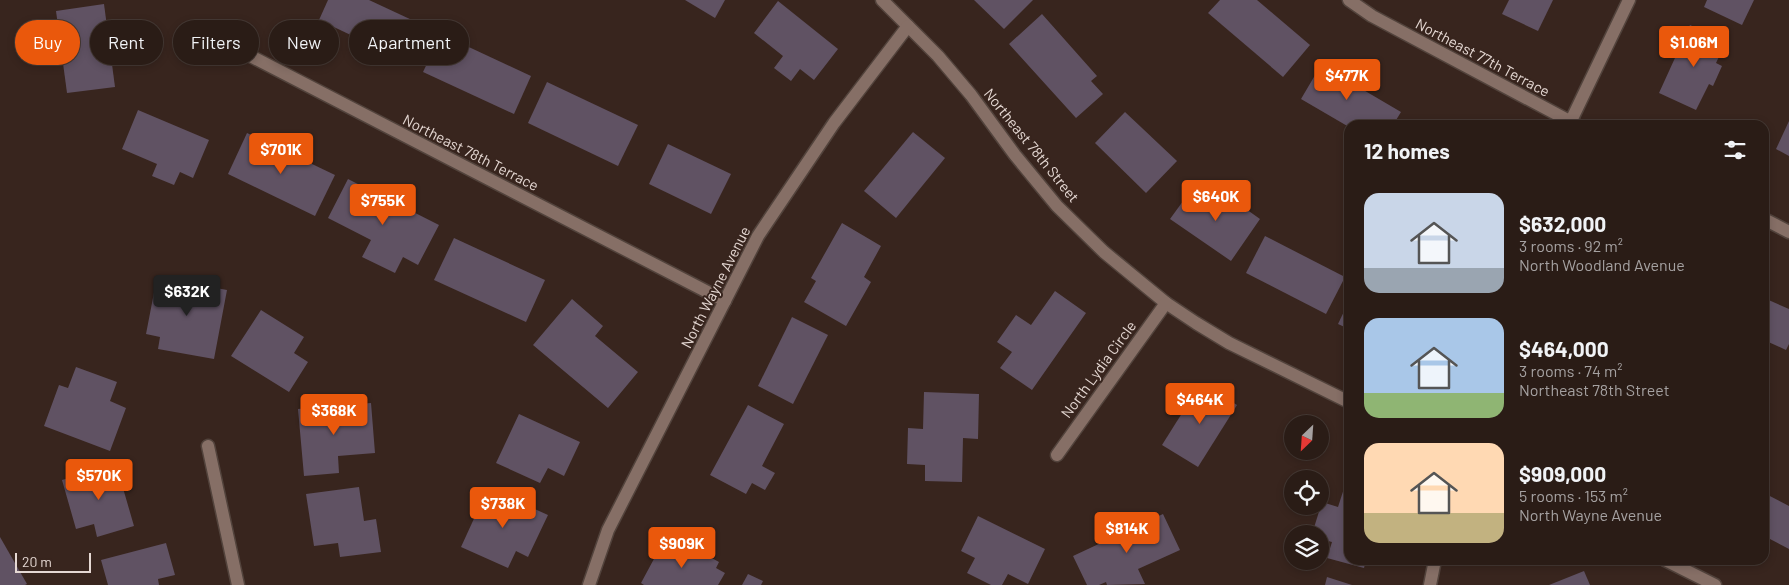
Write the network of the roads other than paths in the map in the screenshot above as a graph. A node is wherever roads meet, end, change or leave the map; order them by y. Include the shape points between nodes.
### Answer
1 (882, 0) edge
2 (1350, 0) edge
3 (1629, 0) edge
4 (908, 26) junction
5 (259, 60) edge
6 (1566, 120) edge
7 (1575, 120) edge
8 (1769, 222) edge
9 (1789, 232) edge
10 (725, 301) junction
11 (1166, 303) junction
12 (1344, 400) edge
13 (208, 446) dead end
14 (1057, 454) dead end
15 (1434, 565) edge
16 (1675, 565) edge
17 (238, 585) edge
18 (589, 585) edge
19 (1430, 585) edge
20 (1715, 585) edge

1 - 4 street, Northeast 78th Street
2 - 6 street, Northeast 77th Terrace via 1372,16
3 - 7 street
4 - 10 street, North Wayne Avenue via 834,124 758,236
4 - 11 street, Northeast 78th Street via 971,95 1014,155 1057,206 1104,252
5 - 10 street, Northeast 78th Terrace
8 - 9 street
10 - 18 street, North Wayne Avenue via 608,530
11 - 12 street, Northeast 78th Street via 1229,343
11 - 14 street, North Lydia Circle
13 - 17 street
15 - 19 street
16 - 20 street

